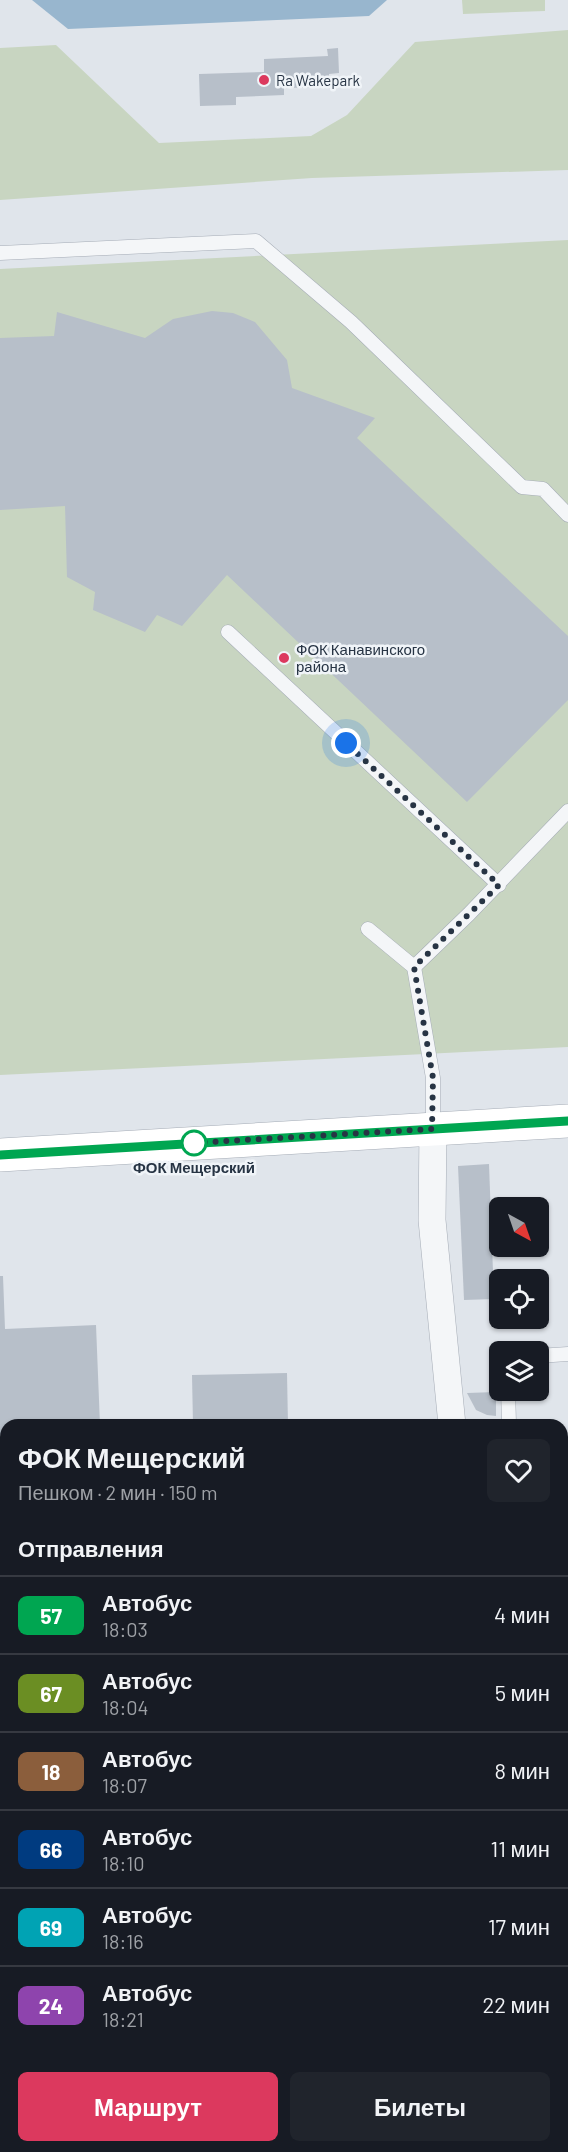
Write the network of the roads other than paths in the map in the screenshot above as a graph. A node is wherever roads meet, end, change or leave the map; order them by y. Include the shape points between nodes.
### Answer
1 (0, 253) edge
2 (568, 515) edge
3 (228, 632) dead end
4 (568, 811) edge
5 (499, 885) junction
6 (368, 929) dead end
7 (414, 967) junction
8 (568, 1121) edge
9 (432, 1129) junction
10 (0, 1155) edge
11 (568, 1354) edge
12 (549, 1355) edge
13 (509, 1401) edge
14 (451, 1419) edge
15 (510, 1419) edge

1 - 2 lane via 256,241 351,322 522,487 543,489
3 - 5 lane
4 - 5 lane
5 - 7 lane
6 - 7 lane
7 - 9 lane via 433,1078
8 - 9 main road
9 - 10 main road
9 - 14 street via 432,1220
11 - 12 lane
13 - 15 lane

